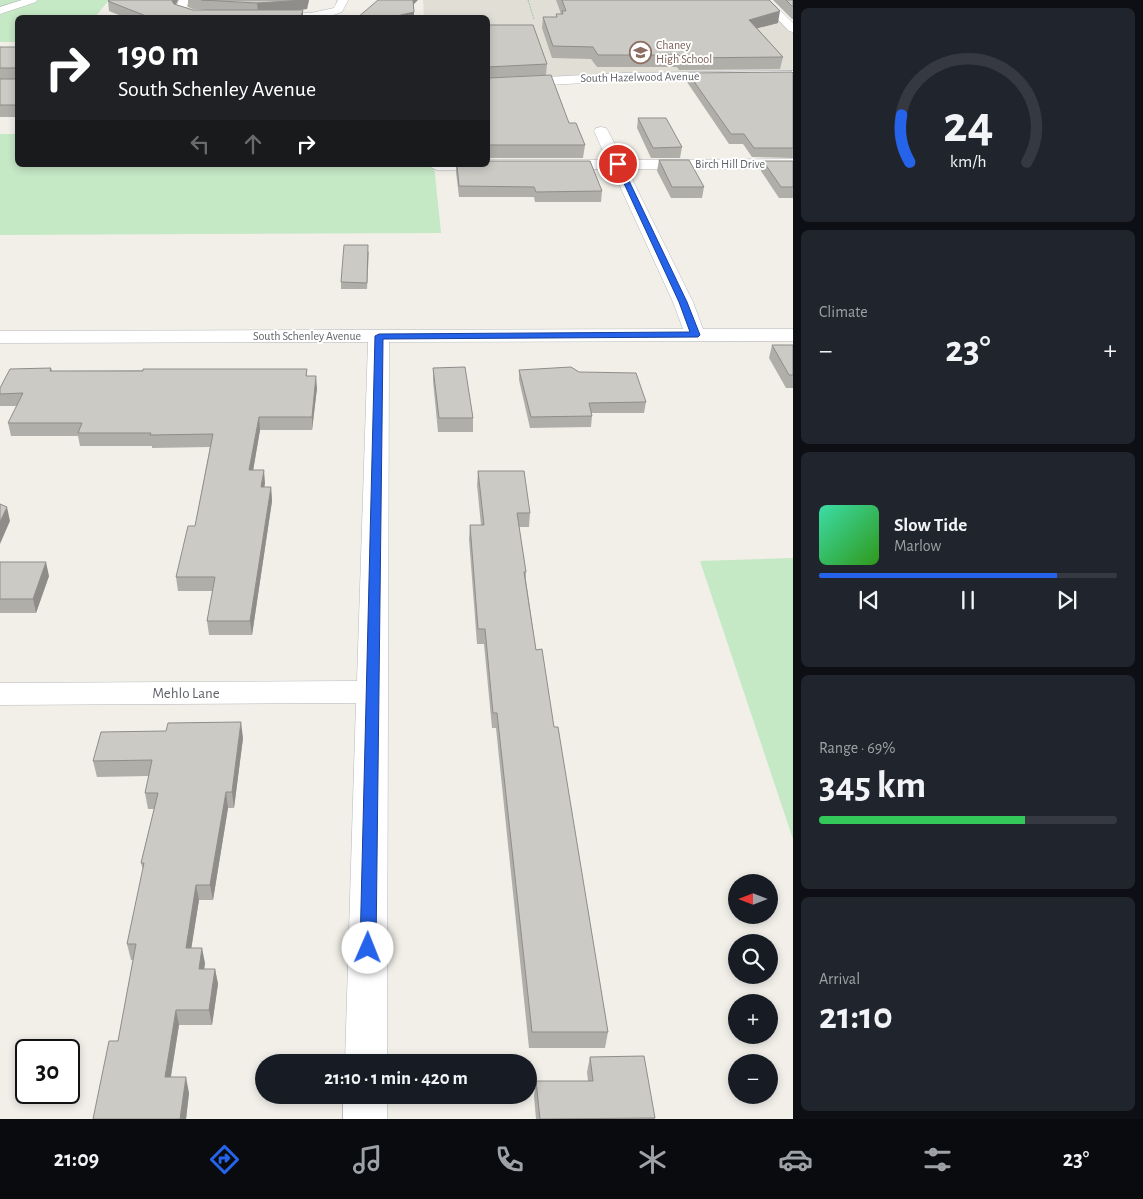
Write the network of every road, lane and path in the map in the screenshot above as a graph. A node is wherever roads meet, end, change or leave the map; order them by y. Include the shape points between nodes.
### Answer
1 (32, 0) edge
2 (184, 0) edge
3 (343, 0) edge
4 (528, 0) edge
5 (764, 0) edge
6 (0, 11) edge
7 (198, 15) edge
8 (320, 15) edge
9 (787, 18) edge
10 (534, 19) dead end
11 (793, 29) edge
12 (793, 75) edge
13 (490, 84) edge
14 (601, 131) dead end
15 (618, 164) junction
16 (793, 164) edge
17 (490, 165) edge
18 (695, 335) junction
19 (793, 335) edge
20 (379, 336) junction
21 (0, 337) edge
22 (373, 692) junction
23 (0, 694) edge
24 (366, 1054) edge
25 (365, 1104) edge
26 (365, 1119) edge

1 - 6 street
2 - 7 street via 179,8 186,14
3 - 8 street via 338,10
4 - 10 path
5 - 9 street
9 - 11 street
12 - 13 street, South Hazelwood Avenue via 614,77
14 - 15 street
15 - 16 street, Birch Hill Drive
15 - 17 street, Birch Hill Drive
15 - 18 street via 683,302
18 - 19 street, South Schenley Avenue
18 - 20 street, South Schenley Avenue
20 - 21 street, South Schenley Avenue
20 - 22 street
22 - 23 street, Mehlo Lane
22 - 24 street
25 - 26 street

